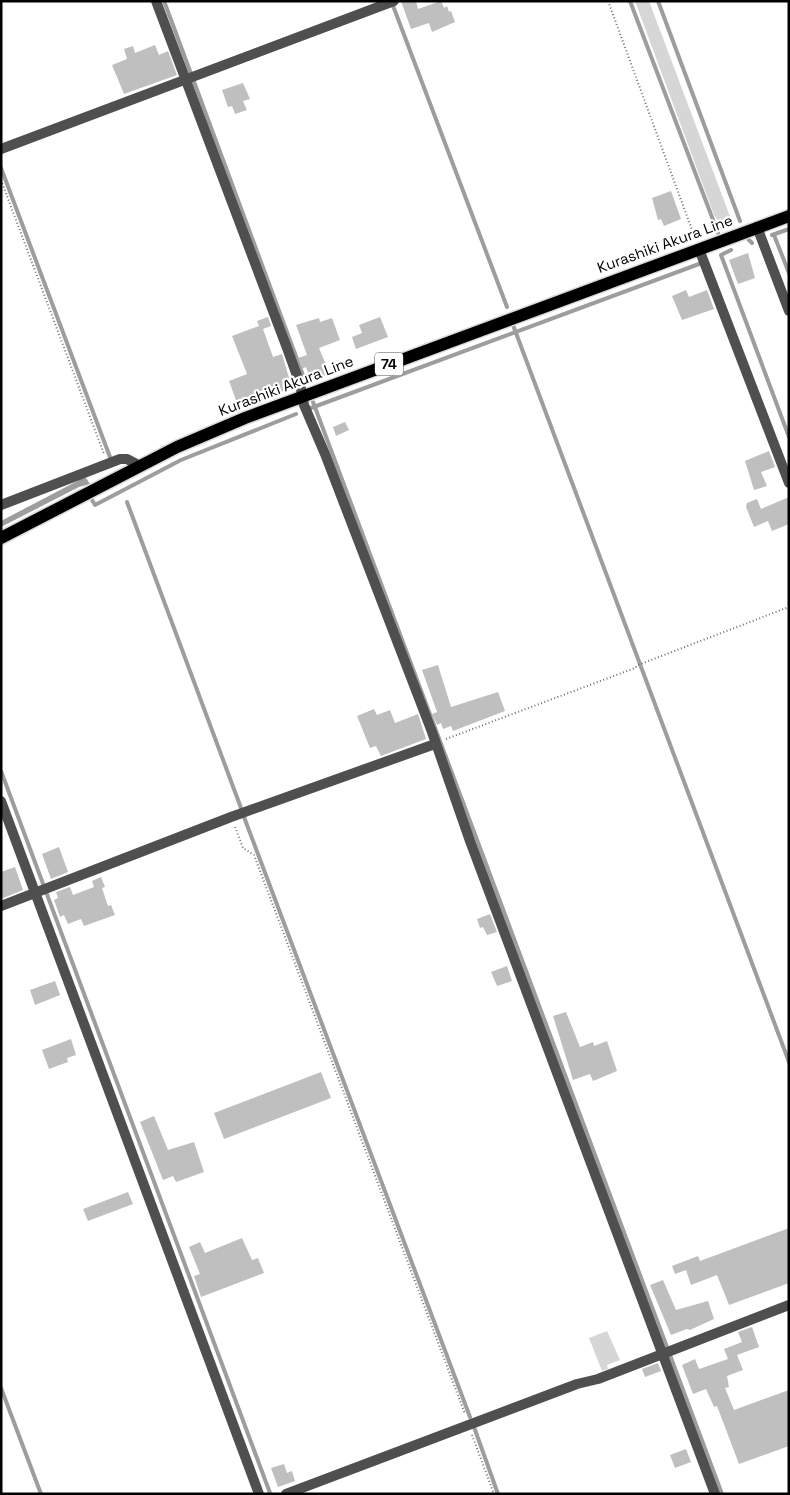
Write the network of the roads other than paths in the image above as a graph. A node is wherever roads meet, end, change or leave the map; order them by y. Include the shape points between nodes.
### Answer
1 (156, 1) edge
2 (392, 2) edge
3 (192, 79) junction
4 (1, 149) edge
5 (789, 216) edge
6 (758, 227) junction
7 (699, 249) junction
8 (789, 311) edge
9 (302, 397) junction
10 (140, 466) junction
11 (789, 484) edge
12 (1, 505) edge
13 (1, 538) edge
14 (439, 742) junction
15 (1, 801) edge
16 (41, 890) junction
17 (1, 906) edge
18 (789, 1305) edge
19 (667, 1352) junction
20 (259, 1494) edge
21 (286, 1494) edge
22 (714, 1494) edge

1 - 3 street
2 - 3 street
3 - 4 street
3 - 9 street
5 - 6 main road, Kurashiki Akura Line / 74
6 - 7 main road, Kurashiki Akura Line / 74
6 - 8 street
7 - 9 main road, Kurashiki Akura Line / 74
7 - 11 street
9 - 10 main road, Kurashiki Akura Line / 74 via 205,435
9 - 14 street
10 - 12 street via 127,459 108,463
10 - 13 main road, Kurashiki Akura Line / 74
14 - 16 street
14 - 19 street
15 - 16 street
16 - 17 street
16 - 20 street
18 - 19 street
19 - 21 street
19 - 22 street

